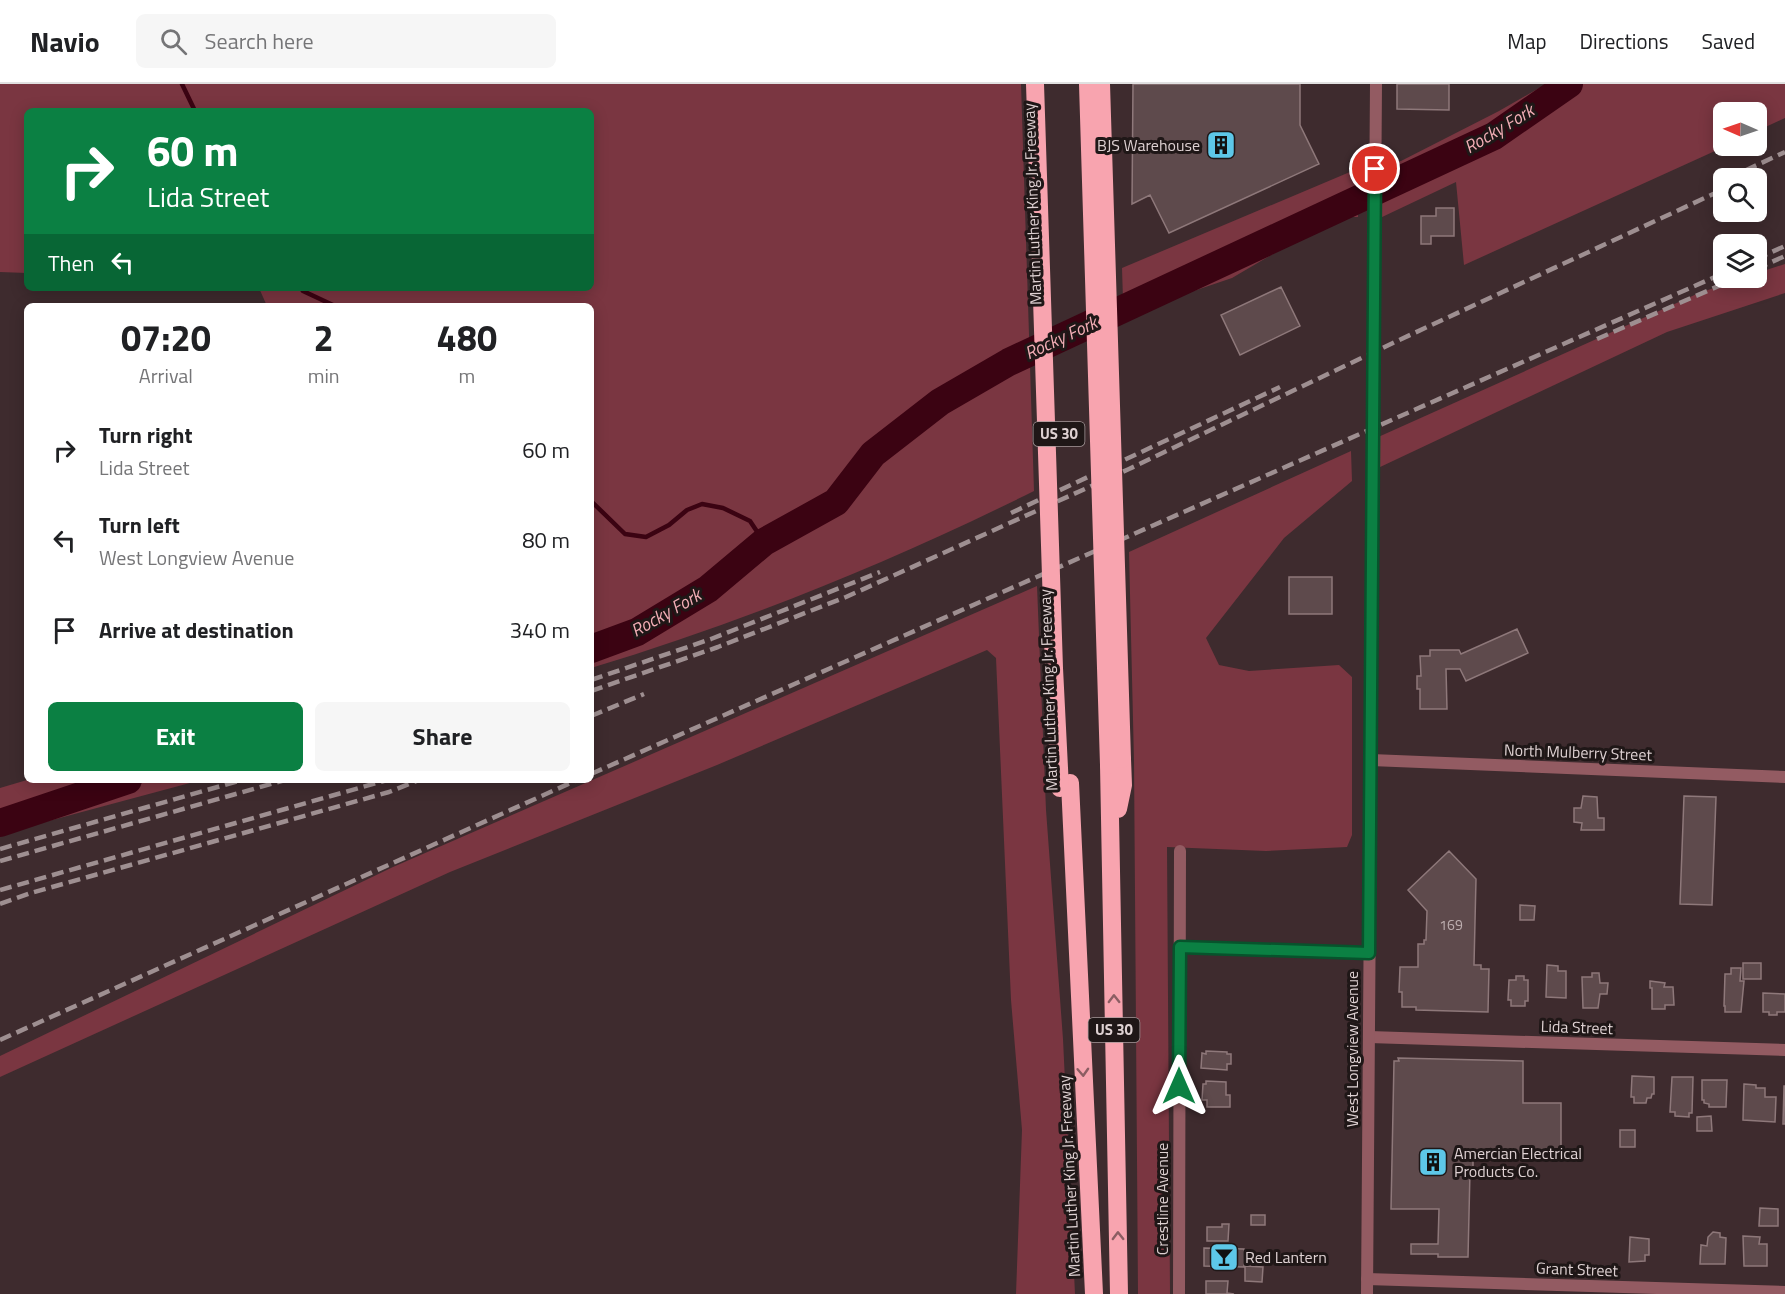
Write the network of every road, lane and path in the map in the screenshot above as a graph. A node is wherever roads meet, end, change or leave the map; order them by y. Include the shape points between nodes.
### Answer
1 (1035, 84) edge
2 (1048, 84) edge
3 (1088, 84) edge
4 (1101, 84) edge
5 (1376, 84) edge
6 (1371, 760) junction
7 (1115, 762) junction
8 (1785, 777) edge
9 (1065, 785) junction
10 (1180, 851) dead end
11 (1180, 947) junction
12 (1369, 953) junction
13 (1369, 1037) junction
14 (1785, 1050) edge
15 (1367, 1279) junction
16 (1592, 1290) edge
17 (1785, 1292) edge
18 (1094, 1294) edge
19 (1119, 1294) edge
20 (1179, 1294) edge
21 (1367, 1294) edge

1 - 9 highway, bridge via 1054,668
2 - 9 highway, Martin Luther King Jr. Freeway / US 30
3 - 7 highway, US 30, bridge
4 - 7 highway, bridge
5 - 6 street, West Longview Avenue
6 - 8 street, North Mulberry Street
6 - 12 street, West Longview Avenue
19 -> 7 highway, US 30 via 1112,849
9 -> 18 highway, Martin Luther King Jr. Freeway / US 30 via 1075,907
10 - 11 street, Crestline Avenue
11 - 12 street
11 - 20 street, Crestline Avenue
12 - 13 street, West Longview Avenue
13 - 14 street, Lida Street
13 - 15 street, West Longview Avenue
15 - 16 street, Grant Street
15 - 21 street, West Longview Avenue
16 - 17 street, Grant Street

